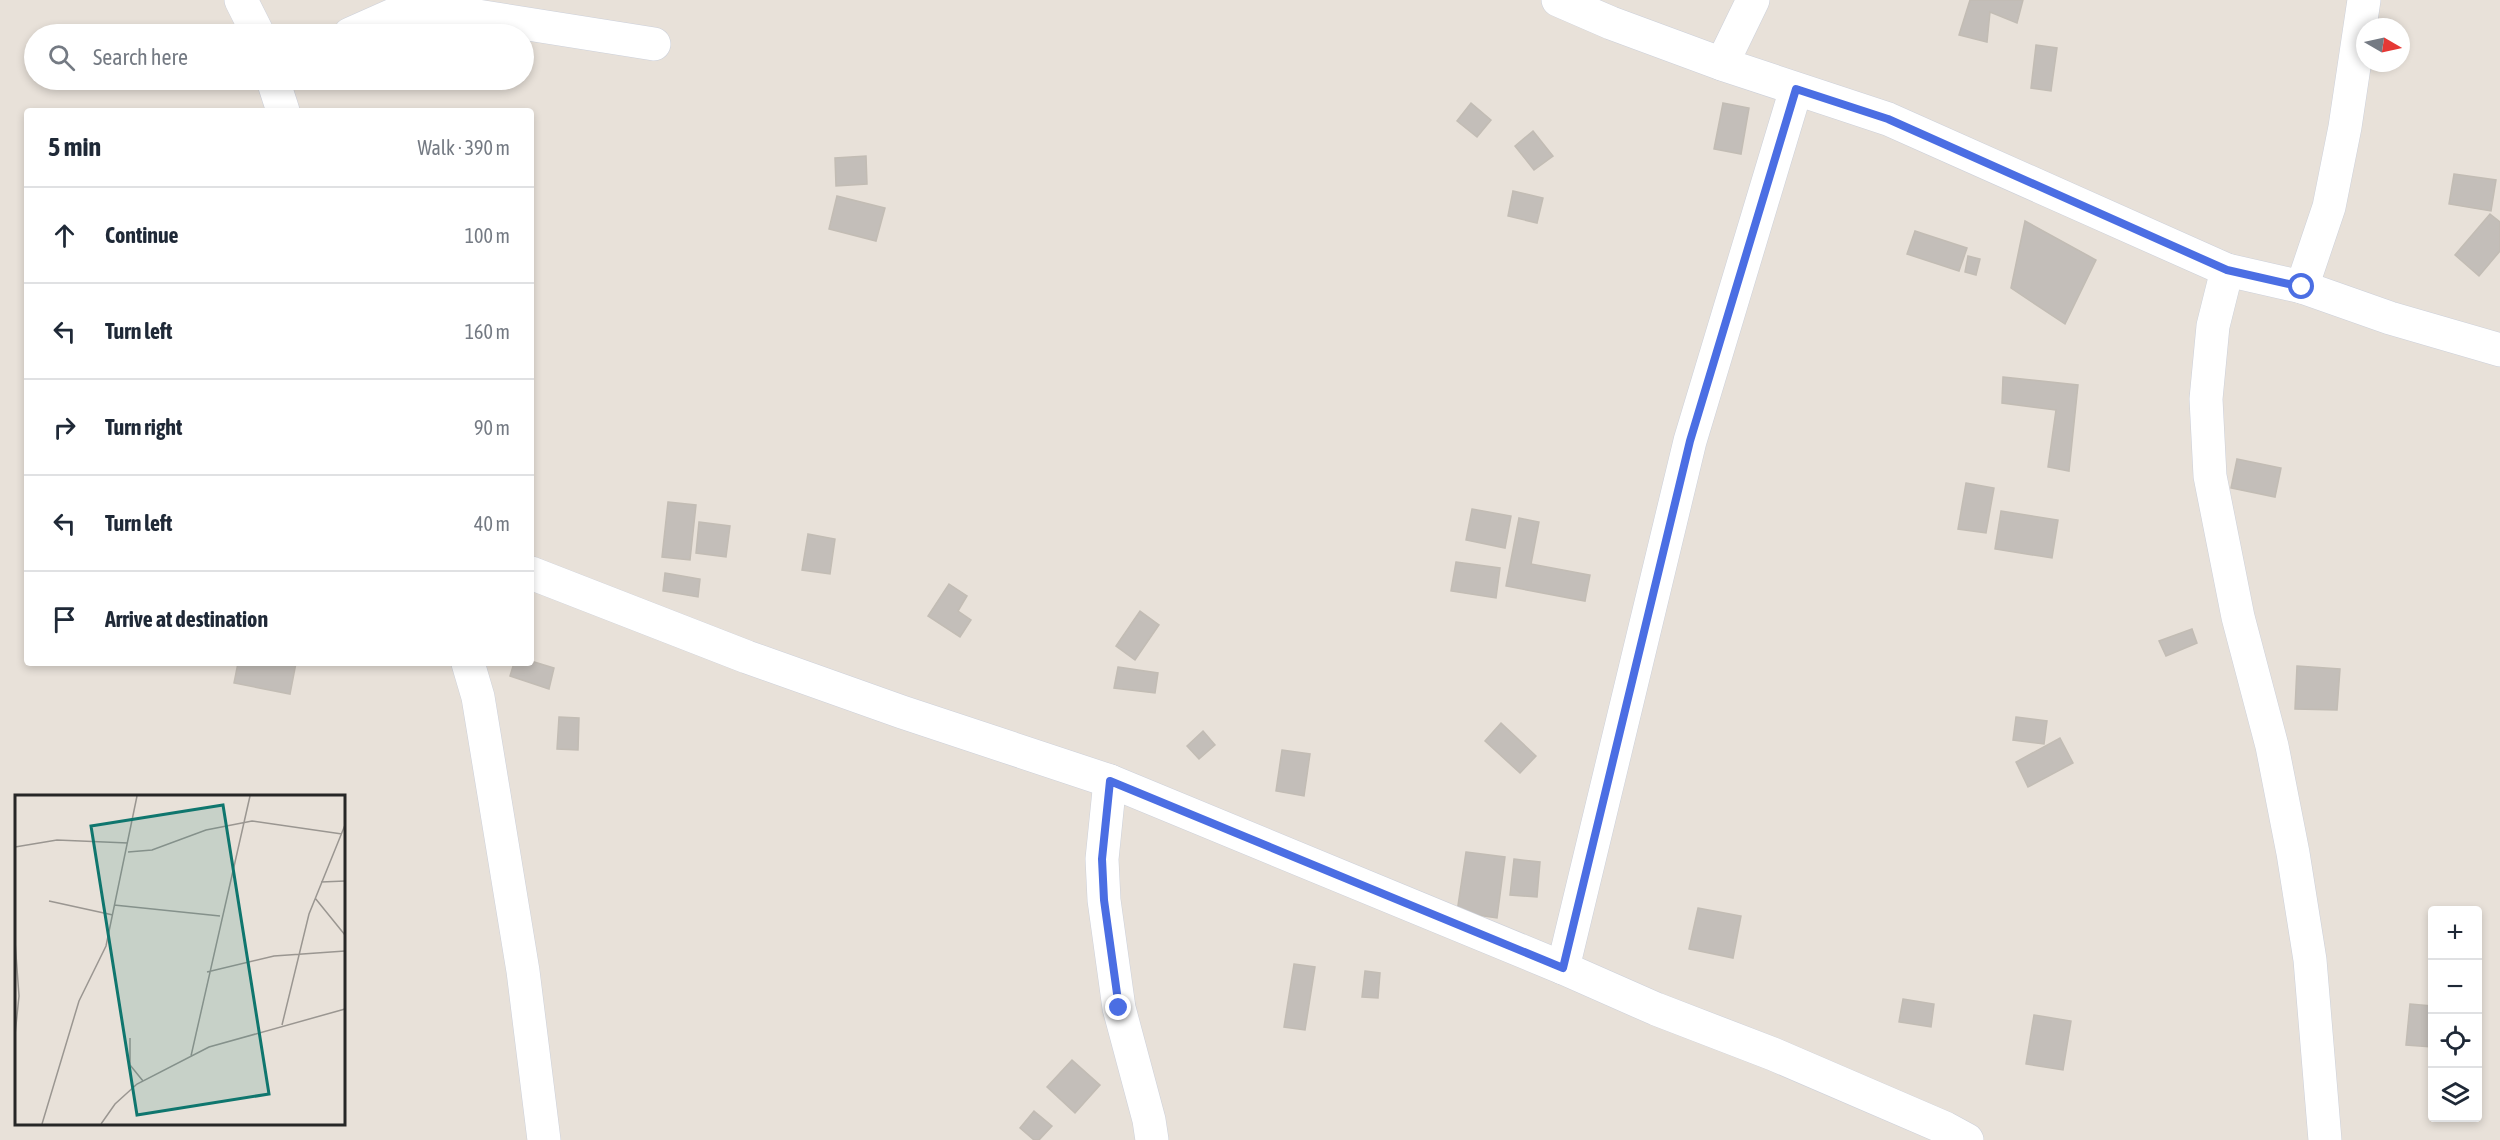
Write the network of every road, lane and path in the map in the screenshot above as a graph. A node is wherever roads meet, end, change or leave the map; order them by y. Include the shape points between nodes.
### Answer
1 (241, 0) edge
2 (1558, 0) edge
3 (1752, 0) edge
4 (2364, 0) edge
5 (253, 24) edge
6 (373, 24) edge
7 (528, 24) edge
8 (534, 25) edge
9 (654, 44) dead end
10 (1722, 64) junction
11 (1796, 89) junction
12 (2227, 270) junction
13 (2302, 287) junction
14 (2500, 350) edge
15 (534, 574) edge
16 (469, 666) edge
17 (1110, 781) junction
18 (1563, 968) junction
19 (544, 1140) edge
20 (1152, 1140) edge
21 (1967, 1140) edge
22 (2325, 1140) edge

1 - 5 street
2 - 10 street
3 - 10 street
4 - 13 street via 2329,207
6 - 7 street via 393,15 433,9
8 - 9 street
10 - 11 street
11 - 12 street via 1888,119
11 - 18 street via 1690,441
12 - 13 street
12 - 22 street via 2213,326 2206,399 2210,476 2293,853 2310,960
13 - 14 street
15 - 17 street via 747,657
16 - 19 street via 478,697 523,971
17 - 18 street
17 - 20 street via 1102,859 1104,900 1119,1008
18 - 21 street via 1773,1054

